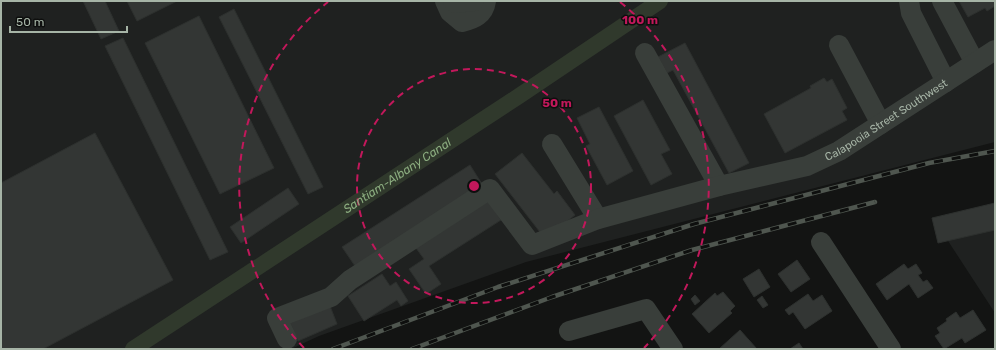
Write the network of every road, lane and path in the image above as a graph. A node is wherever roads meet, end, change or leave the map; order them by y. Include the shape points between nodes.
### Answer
1 (445, 1) edge
2 (453, 1) edge
3 (474, 1) edge
4 (486, 1) edge
5 (909, 1) edge
6 (942, 1) edge
7 (839, 45) dead end
8 (995, 50) edge
9 (645, 53) dead end
10 (975, 63) junction
11 (946, 82) junction
12 (881, 124) junction
13 (552, 144) dead end
14 (719, 186) junction
15 (598, 219) junction
16 (821, 242) dead end
17 (568, 331) dead end
18 (287, 339) dead end
19 (673, 349) edge
20 (891, 349) edge

1 - 4 street via 450,12 462,22 477,18
2 - 3 street
5 - 11 street via 911,13
6 - 10 street
7 - 12 street
8 - 10 street, Calapooia Street Southwest
9 - 14 street
10 - 11 street, Calapooia Street Southwest
11 - 12 street, Calapooia Street Southwest
12 - 14 street, Calapooia Street Southwest via 839,151 807,166
13 - 15 street
14 - 15 street, Calapooia Street Southwest
15 - 18 street, Calapooia Street Southwest via 532,245 490,188 350,280 331,297 277,318
16 - 20 street
17 - 19 street via 646,309

